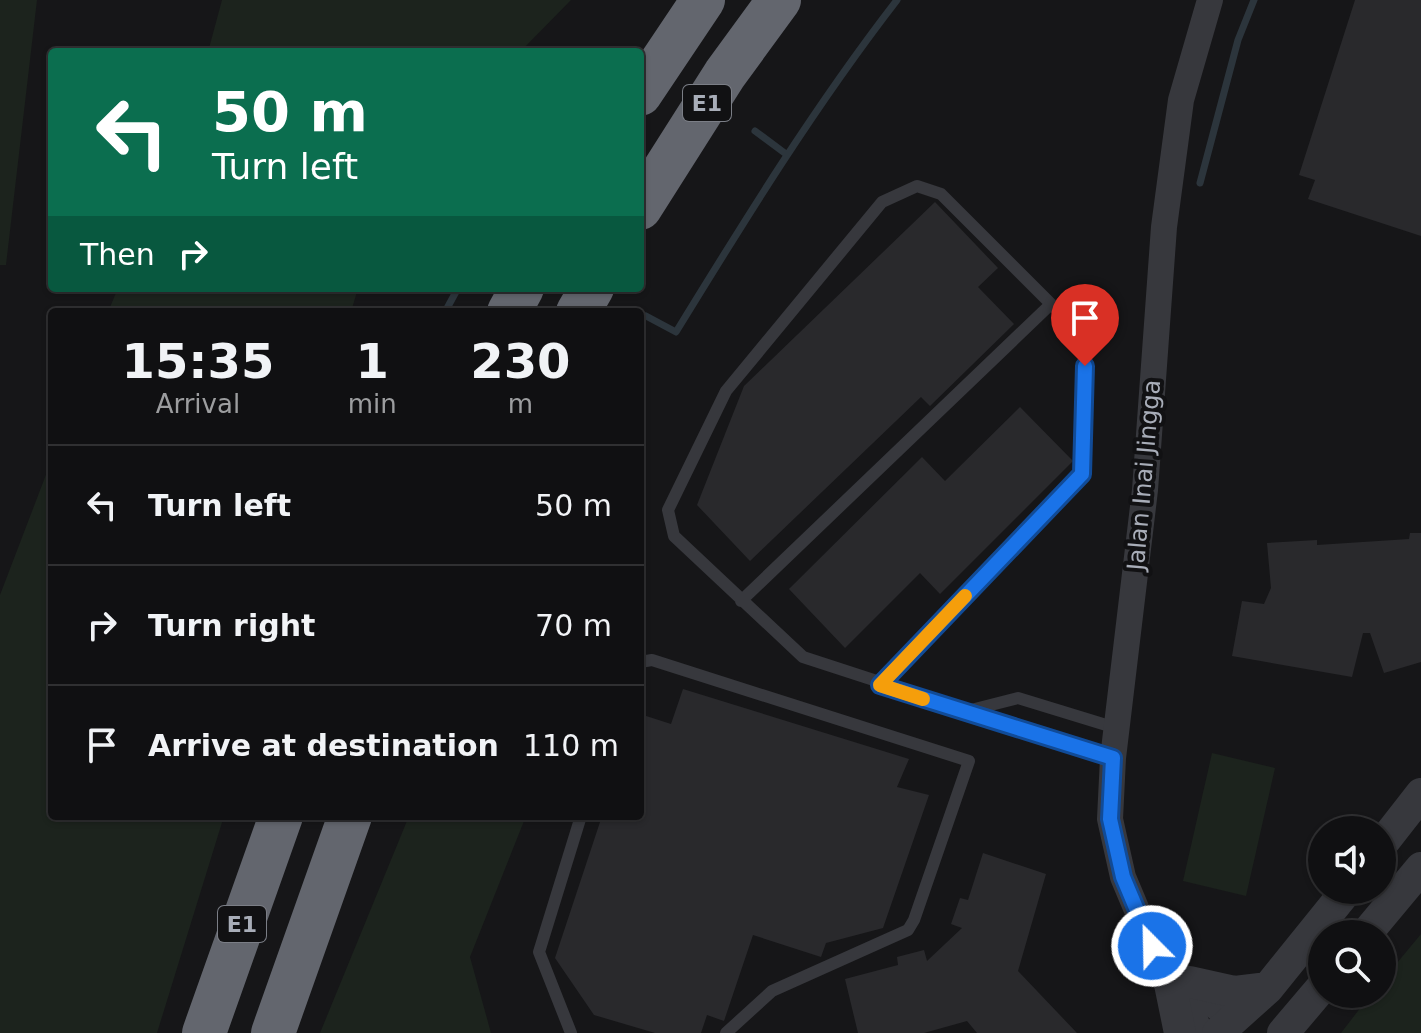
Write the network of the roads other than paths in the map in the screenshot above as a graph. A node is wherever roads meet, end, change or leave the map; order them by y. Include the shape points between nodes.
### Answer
1 (703, 0) edge
2 (779, 0) edge
3 (1210, 0) edge
4 (644, 88) edge
5 (644, 202) edge
6 (1051, 304) junction
7 (741, 601) junction
8 (644, 661) edge
9 (880, 685) junction
10 (964, 712) junction
11 (1116, 728) junction
12 (1113, 758) junction
13 (1421, 794) edge
14 (280, 820) edge
15 (349, 820) edge
16 (580, 820) edge
17 (1396, 826) edge
18 (1421, 868) edge
19 (1336, 904) edge
20 (1378, 920) edge
21 (1180, 983) junction
22 (1268, 988) junction
23 (1308, 1004) edge
24 (1311, 1008) edge
25 (1230, 1029) edge
26 (204, 1033) edge
27 (273, 1033) edge
28 (571, 1033) edge
29 (726, 1033) edge
30 (1180, 1033) edge
31 (1202, 1033) edge
32 (1283, 1033) edge
33 (1301, 1033) edge

1 - 4 highway, E1
2 - 5 highway, E1
3 - 11 street, Jalan Inai Jingga via 1181,100 1166,213 1145,490
6 - 7 lane
6 - 7 lane via 941,194 917,186 882,202 726,391 668,510 674,536
6 - 9 lane via 1086,339 1082,474
7 - 9 lane via 803,657
8 - 29 lane via 969,761 908,930 772,991
9 - 10 lane
10 - 11 lane via 1018,698
10 - 12 lane
11 - 12 street, Jalan Inai Jingga
12 - 21 street, Jalan Inai Jingga via 1110,819 1123,877 1152,946
13 - 17 street
14 - 26 highway, E1
15 - 27 highway
16 - 28 lane via 539,952
18 - 20 street
19 - 22 street
21 - 22 street via 1235,992
21 - 25 street, Jalan Inai Jingga
21 - 30 street
21 - 31 street, Jalan Inai Jingga
22 - 25 street
23 - 32 street
24 - 33 street

